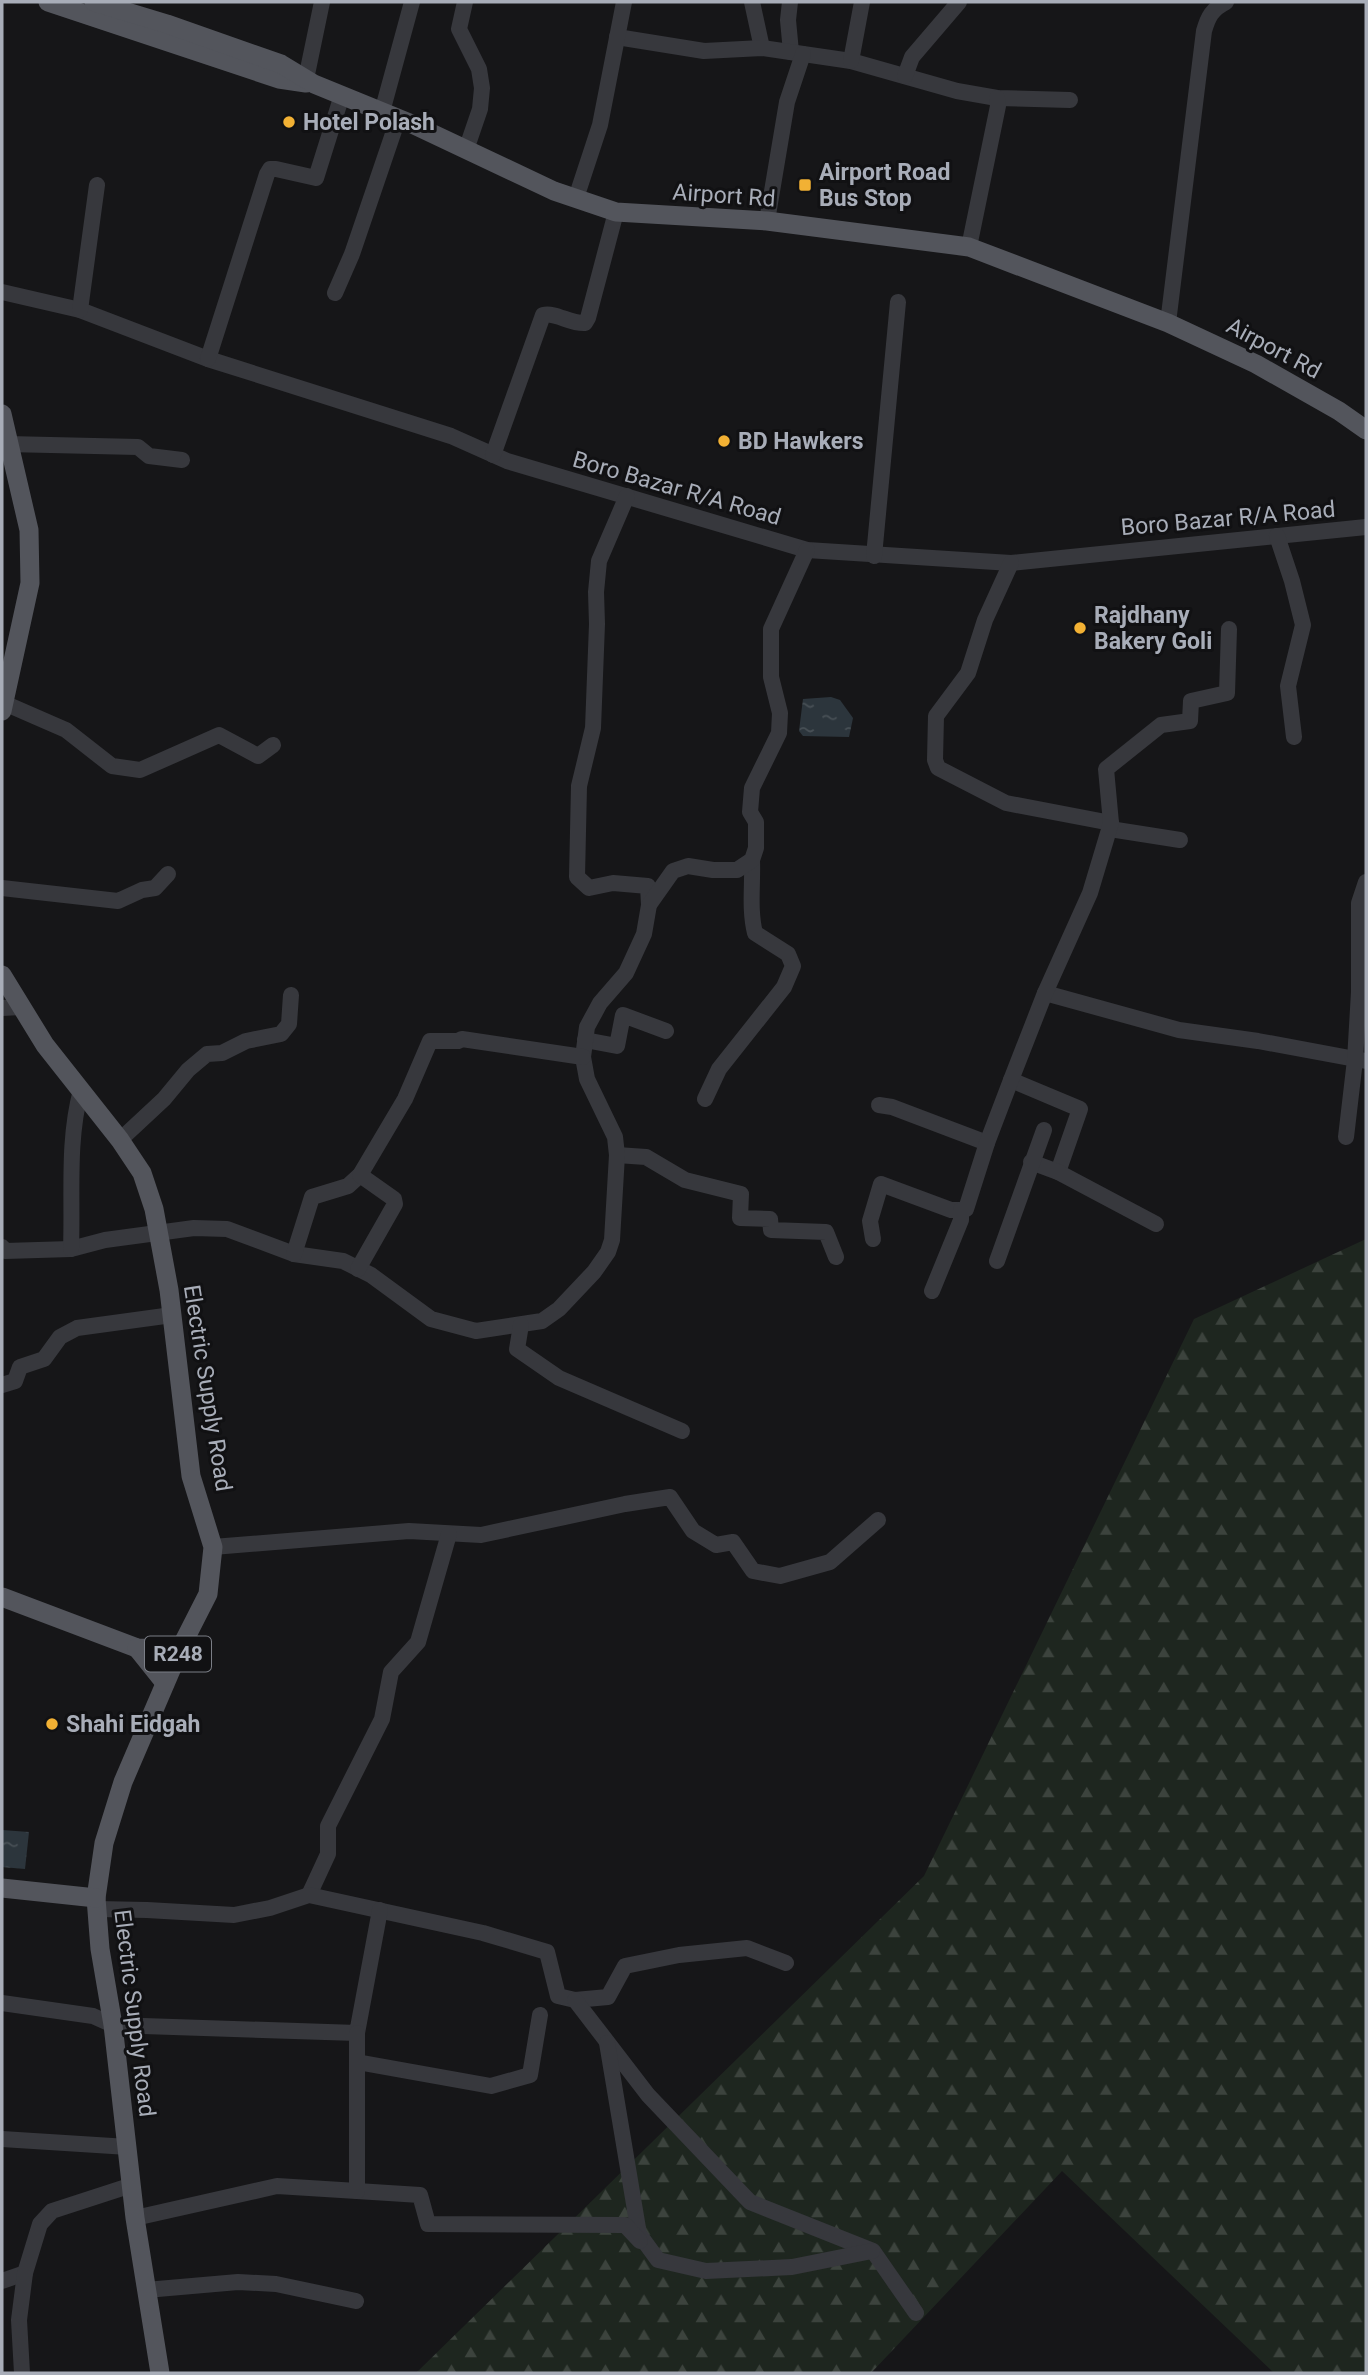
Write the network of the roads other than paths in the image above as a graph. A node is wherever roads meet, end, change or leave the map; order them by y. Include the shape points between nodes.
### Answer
1 (48, 2) edge
2 (94, 2) edge
3 (322, 2) edge
4 (412, 2) edge
5 (465, 2) edge
6 (624, 2) edge
7 (752, 2) edge
8 (790, 2) edge
9 (862, 2) edge
10 (959, 2) edge
11 (1226, 2) edge
12 (617, 37) junction
13 (762, 48) junction
14 (797, 53) junction
15 (851, 61) junction
16 (905, 76) junction
17 (310, 81) junction
18 (342, 95) junction
19 (997, 98) junction
20 (1070, 100) dead end
21 (390, 116) junction
22 (466, 150) junction
23 (97, 185) dead end
24 (576, 198) junction
25 (616, 212) junction
26 (766, 221) junction
27 (969, 247) junction
28 (2, 292) edge
29 (335, 293) dead end
30 (898, 302) dead end
31 (80, 310) junction
32 (1168, 323) junction
33 (208, 359) junction
34 (2, 414) edge
35 (1366, 430) edge
36 (5, 446) edge
37 (493, 455) junction
38 (182, 460) dead end
39 (627, 496) junction
40 (1366, 527) edge
41 (1277, 536) junction
42 (807, 550) junction
43 (874, 556) junction
44 (1011, 563) junction
45 (1229, 629) dead end
46 (3, 707) edge
47 (1294, 737) dead end
48 (273, 745) dead end
49 (1111, 826) junction
50 (1180, 840) dead end
51 (752, 860) junction
52 (168, 874) dead end
53 (1366, 882) edge
54 (2, 888) edge
55 (649, 905) junction
56 (2, 975) edge
57 (1045, 993) junction
58 (291, 995) dead end
59 (12, 1008) edge
60 (666, 1031) dead end
61 (584, 1048) junction
62 (1361, 1061) edge
63 (1011, 1080) junction
64 (81, 1090) junction
65 (705, 1099) dead end
66 (879, 1105) dead end
67 (1044, 1130) dead end
68 (1346, 1137) dead end
69 (120, 1139) junction
70 (987, 1143) junction
71 (617, 1155) junction
72 (1031, 1162) junction
73 (1058, 1172) junction
74 (360, 1175) junction
75 (961, 1210) junction
76 (1156, 1224) dead end
77 (158, 1232) junction
78 (873, 1239) dead end
79 (2, 1247) edge
80 (71, 1249) junction
81 (293, 1254) junction
82 (836, 1257) dead end
83 (997, 1261) dead end
84 (358, 1269) junction
85 (932, 1291) dead end
86 (172, 1315) junction
87 (521, 1325) junction
88 (2, 1385) edge
89 (682, 1431) dead end
90 (878, 1520) dead end
91 (450, 1534) junction
92 (214, 1547) junction
93 (2, 1597) edge
94 (137, 1648) junction
95 (180, 1649) junction
96 (165, 1684) junction
97 (2, 1888) edge
98 (309, 1895) junction
99 (96, 1904) junction
100 (380, 1910) junction
101 (786, 1964) dead end
102 (575, 2000) junction
103 (2, 2003) edge
104 (540, 2015) dead end
105 (113, 2025) junction
106 (357, 2033) junction
107 (606, 2040) junction
108 (357, 2062) junction
109 (2, 2139) edge
110 (128, 2147) junction
111 (132, 2185) junction
112 (357, 2191) junction
113 (135, 2218) junction
114 (873, 2251) junction
115 (658, 2260) junction
116 (25, 2273) junction
117 (2, 2281) edge
118 (146, 2290) junction
119 (356, 2301) dead end
120 (916, 2313) dead end
121 (22, 2373) edge
122 (160, 2373) edge

1 - 17 main road, Airport Rd via 279,79
2 - 17 main road, Airport Rd via 281,64
3 - 17 street
4 - 21 street
5 - 22 street via 459,29 479,69 482,88
6 - 12 street
7 - 13 street
8 - 14 street via 788,20
9 - 15 street
10 - 16 street via 912,57
11 - 32 street via 1213,9 1205,31
12 - 13 street via 704,51
12 - 24 street via 600,125
13 - 14 street
14 - 15 street
14 - 26 street
15 - 16 street
16 - 19 street
17 - 18 main road, Airport Rd
18 - 21 main road, Airport Rd
18 - 33 street via 316,178 276,169 267,174
19 - 20 street
19 - 27 street
21 - 22 main road, Airport Rd
21 - 29 street via 352,254
22 - 24 main road, Airport Rd
23 - 31 street
24 - 25 main road, Airport Rd
25 - 26 main road, Airport Rd
25 - 37 street via 588,318 578,324 543,315
26 - 27 main road, Airport Rd
27 - 32 main road, Airport Rd
28 - 31 street, Boro Bazar R/A Road
30 - 43 street
31 - 33 street, Boro Bazar R/A Road
32 - 35 main road, Airport Rd via 1256,364
33 - 37 street, Boro Bazar R/A Road via 452,436
34 - 36 main road
36 - 38 street via 138,447 149,456
36 - 46 main road via 29,530 30,583
37 - 39 street, Boro Bazar R/A Road
39 - 42 street, Boro Bazar R/A Road
39 - 55 street via 599,561 593,728 579,786 577,877 589,888 612,883 649,886
40 - 41 street, Boro Bazar R/A Road
41 - 44 street, Boro Bazar R/A Road
41 - 47 street via 1303,625 1288,686
42 - 43 street, Boro Bazar R/A Road
42 - 51 street via 771,629 771,677 780,713 779,733 752,788 750,812 756,822 756,848
43 - 44 street, Boro Bazar R/A Road
44 - 49 street via 968,673 936,716 934,760 938,768 1006,803
45 - 49 street via 1227,693 1191,701 1189,721 1161,725 1106,769
46 - 48 street via 66,730 112,766 140,770 219,735 258,756
49 - 50 street
49 - 57 street via 1090,893
51 - 55 street via 737,870 688,866 673,871
51 - 65 street via 750,915 755,933 788,954 793,966 784,987 719,1069
52 - 54 street via 155,888 118,901
53 - 62 street via 1359,903
55 - 61 street via 644,934 626,973 600,1003 587,1027
56 - 59 main road, Electric Supply Road / R248
57 - 62 street via 1179,1030
57 - 63 street
58 - 69 street via 289,1024 281,1034 207,1054
59 - 64 main road, Electric Supply Road / R248
60 - 61 street via 623,1015 617,1046
61 - 71 street via 587,1079 615,1137
61 - 74 street via 430,1041 405,1099
62 - 68 street
63 - 70 street
63 - 73 street via 1080,1109
64 - 69 main road, Electric Supply Road / R248
64 - 80 street via 72,1144
66 - 70 street
67 - 72 street
69 - 77 main road, Electric Supply Road / R248 via 142,1173
70 - 75 street via 966,1209
71 - 82 street via 646,1157 685,1180 741,1194 740,1218 770,1219 771,1230 826,1232
71 - 87 street via 608,1252 559,1309 542,1321
72 - 73 street
72 - 83 street
73 - 76 street
74 - 81 street via 348,1186 312,1197
74 - 84 street via 395,1204
75 - 78 street via 881,1184 870,1221
75 - 85 street
77 - 80 street
77 - 81 street via 227,1229
77 - 86 main road, Electric Supply Road / R248
79 - 80 street via 5,1251
81 - 84 street via 343,1261
84 - 87 street via 431,1319 476,1331
86 - 88 street via 66,1332 44,1359 20,1367 15,1381
86 - 92 main road, Electric Supply Road / R248 via 191,1476
87 - 89 street via 517,1349 559,1378
90 - 91 street via 830,1562 780,1576 753,1571 733,1542 716,1545 693,1531 670,1497 481,1535
91 - 92 street via 408,1531
91 - 98 street via 418,1642 391,1672 382,1719 328,1826 328,1854
92 - 95 main road, Electric Supply Road / R248 via 208,1594
93 - 94 main road
94 - 95 main road
94 - 96 main road
95 - 96 main road, Electric Supply Road / R248
96 - 99 main road, Electric Supply Road / R248 via 123,1782 104,1843
97 - 99 main road
98 - 99 street via 234,1915
98 - 100 street
99 - 105 main road, Electric Supply Road / R248
100 - 102 street via 547,1952 558,1996
100 - 106 street
101 - 102 street via 747,1948 679,1955 625,1966 608,1997
102 - 107 street
103 - 105 street via 93,2016
104 - 108 street via 530,2075 517,2079 491,2085
105 - 106 street
105 - 110 main road, Electric Supply Road / R248
106 - 108 street
107 - 114 street via 648,2095 750,2202
107 - 115 street via 639,2234
108 - 112 street
109 - 110 street
110 - 111 main road, Electric Supply Road / R248
111 - 113 main road, Electric Supply Road / R248
111 - 116 street via 52,2211 40,2224
112 - 113 street via 277,2186
112 - 115 street via 420,2195 428,2224 625,2225
113 - 118 main road, Electric Supply Road / R248
114 - 115 street via 792,2267 706,2271
114 - 120 street
116 - 117 street
116 - 121 street via 19,2320
118 - 119 street via 238,2282 276,2284
118 - 122 main road, Electric Supply Road / R248

